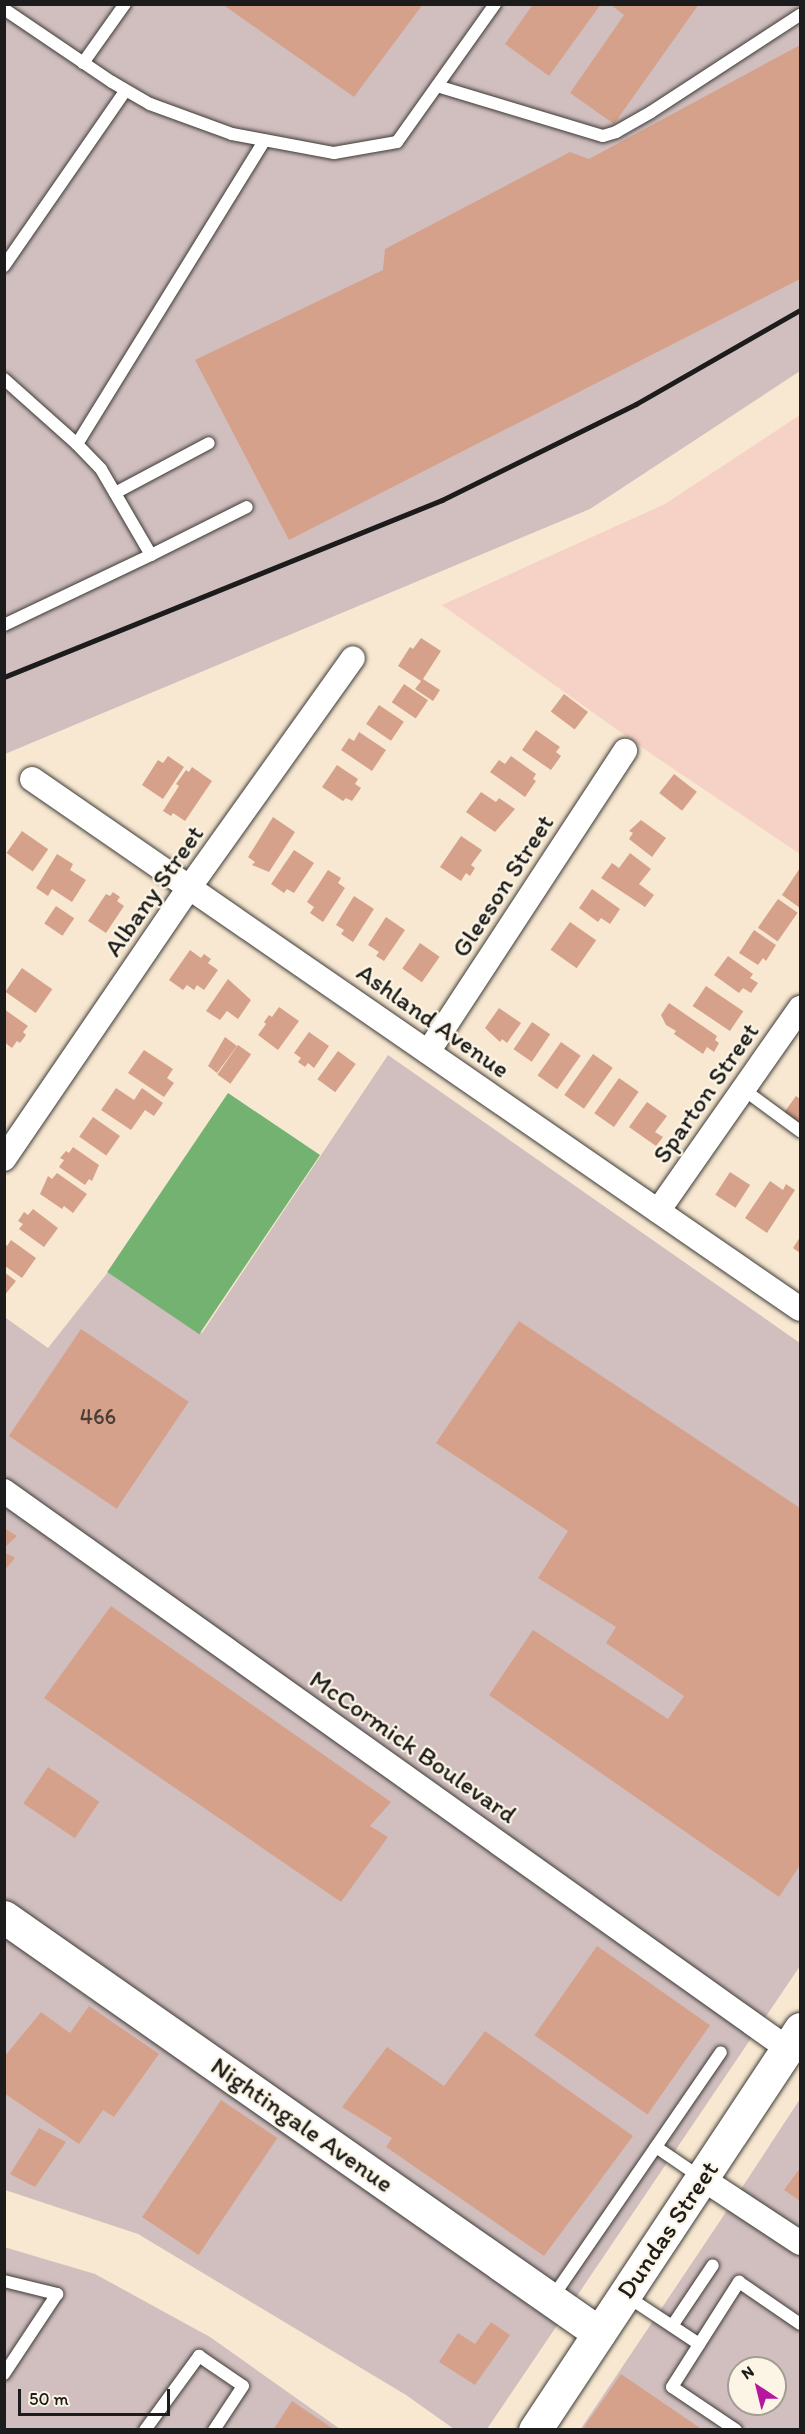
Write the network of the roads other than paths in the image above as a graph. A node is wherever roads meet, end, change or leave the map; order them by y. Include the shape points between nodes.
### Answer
1 (125, 4) edge
2 (495, 4) edge
3 (4, 9) edge
4 (801, 15) edge
5 (83, 63) junction
6 (437, 86) junction
7 (125, 91) junction
8 (265, 140) junction
9 (4, 266) edge
10 (4, 379) edge
11 (209, 443) dead end
12 (77, 444) junction
13 (115, 493) junction
14 (247, 507) dead end
15 (151, 555) junction
16 (4, 624) edge
17 (353, 658) dead end
18 (625, 752) dead end
19 (32, 779) dead end
20 (189, 888) junction
21 (801, 1008) edge
22 (428, 1052) junction
23 (743, 1089) junction
24 (801, 1131) edge
25 (4, 1159) edge
26 (658, 1211) junction
27 (801, 1310) edge
28 (4, 1491) edge
29 (4, 1917) edge
30 (794, 2039) edge
31 (721, 2052) dead end
32 (656, 2148) junction
33 (703, 2179) junction
34 (801, 2243) edge
35 (713, 2265) dead end
36 (4, 2281) edge
37 (625, 2295) junction
38 (551, 2299) junction
39 (801, 2324) edge
40 (672, 2326) junction
41 (599, 2333) junction
42 (699, 2344) junction
43 (4, 2374) edge
44 (145, 2430) edge
45 (214, 2430) edge
46 (535, 2430) edge
47 (736, 2430) edge

1 - 5 lane
2 - 6 lane
3 - 5 lane
4 - 6 lane via 651,112 603,136
5 - 7 lane
6 - 8 lane via 397,142 334,153
7 - 8 lane via 232,134
7 - 9 lane
8 - 12 lane
10 - 12 lane
11 - 13 lane
12 - 13 lane via 101,469
13 - 15 lane
14 - 15 lane
15 - 16 lane
17 - 20 street, Albany Street
18 - 22 street, Gleeson Street
19 - 20 street, Ashland Avenue
20 - 22 street, Ashland Avenue
20 - 25 street, Albany Street
21 - 23 street, Sparton Street
22 - 26 street, Ashland Avenue
23 - 24 lane
23 - 26 street, Sparton Street
26 - 27 street, Ashland Avenue
28 - 30 street, McCormick Boulevard
29 - 38 street, Nightingale Avenue
30 - 33 street, Dundas Street
31 - 32 lane
32 - 33 lane
32 - 38 lane
33 - 34 street
33 - 37 street, Dundas Street
35 - 40 lane
36 - 43 lane via 57,2294
37 - 40 lane
37 - 41 street, Dundas Street
38 - 41 street, Nightingale Avenue
39 - 42 lane via 739,2282
40 - 42 lane
41 - 46 street, Dundas Street
42 - 47 lane via 672,2386
44 - 45 lane via 199,2356 243,2386

